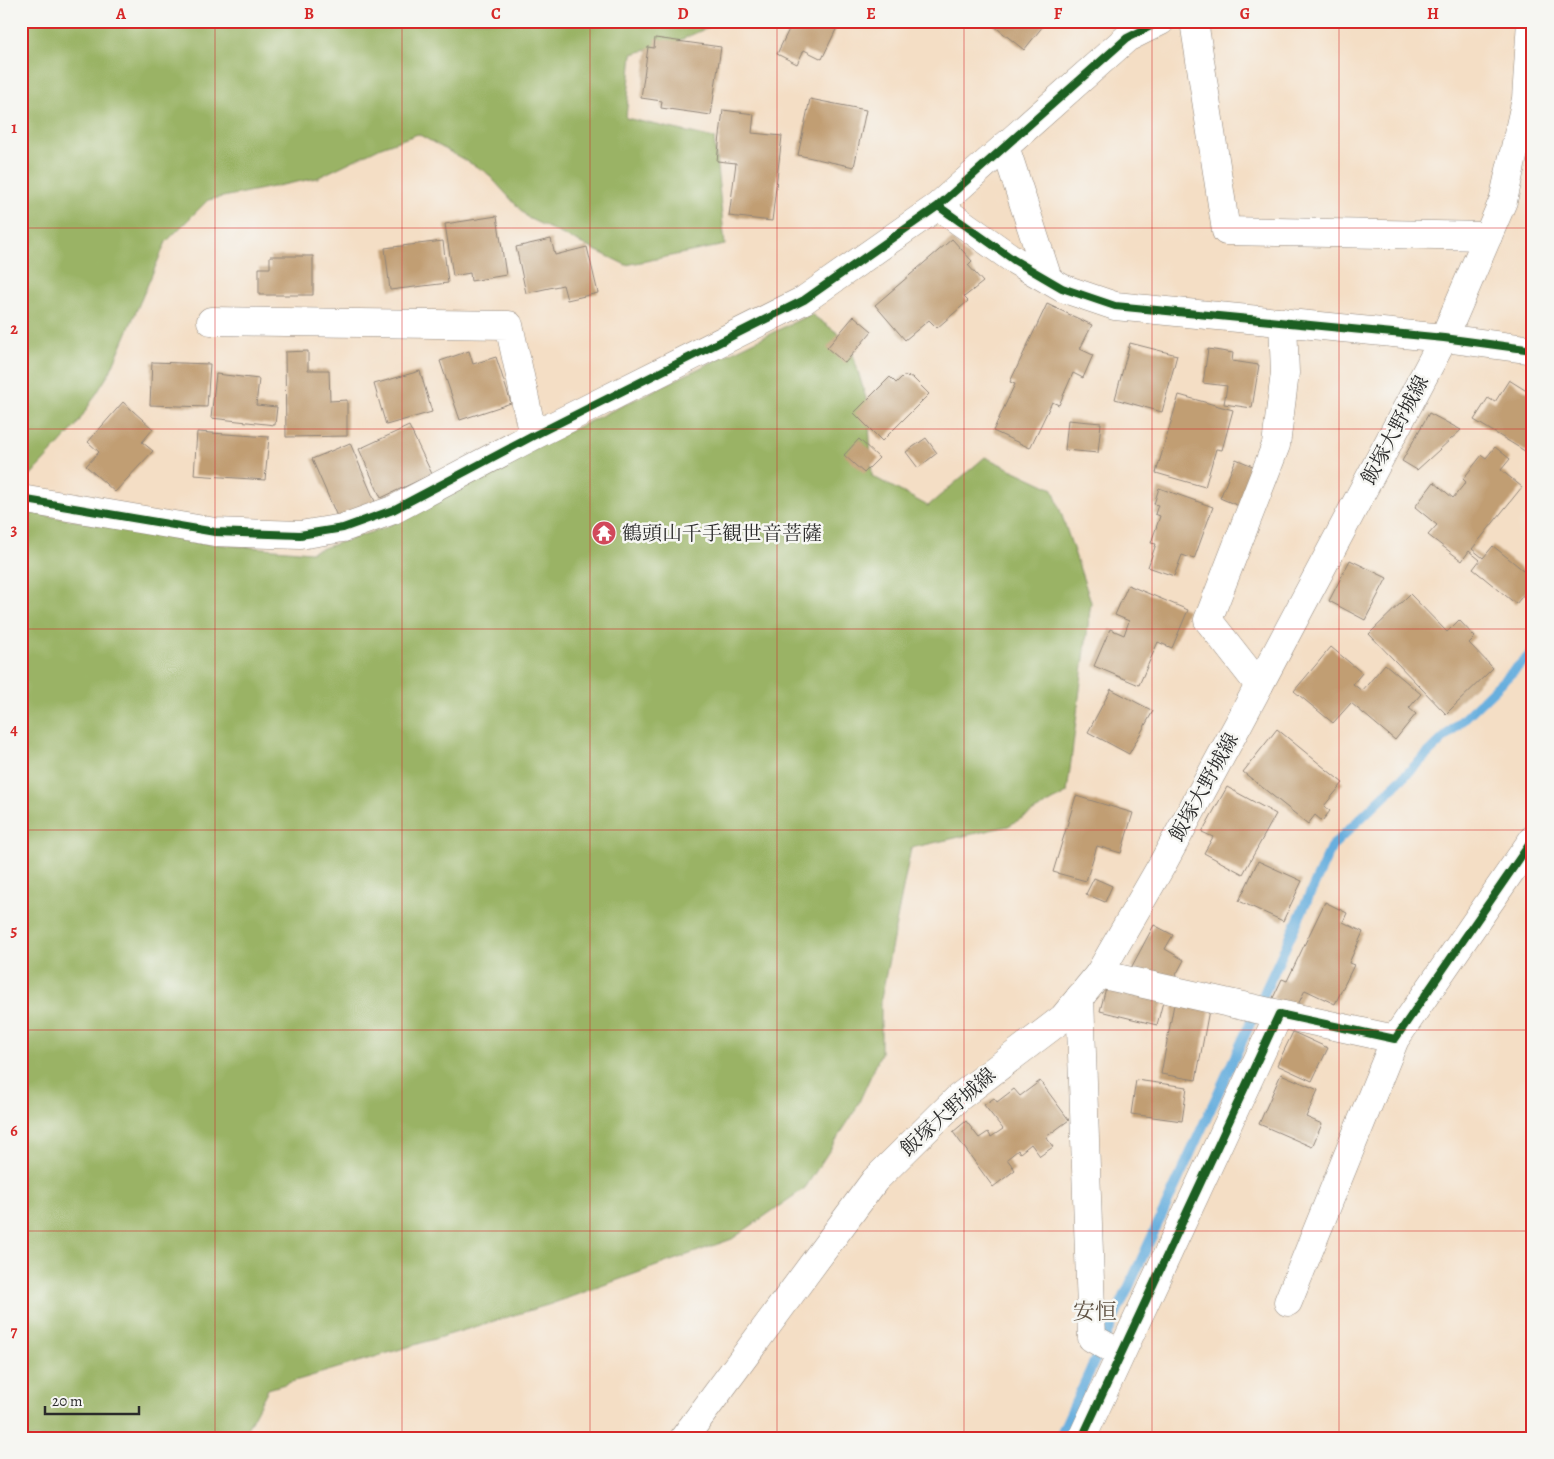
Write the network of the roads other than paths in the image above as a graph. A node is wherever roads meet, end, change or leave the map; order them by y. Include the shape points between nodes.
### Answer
1 (1161, 21) edge
2 (1194, 21) edge
3 (1531, 21) edge
4 (1529, 100) edge
5 (1004, 146) junction
6 (938, 206) junction
7 (1488, 236) junction
8 (1048, 279) junction
9 (211, 321) dead end
10 (1283, 322) junction
11 (1444, 338) junction
12 (1523, 349) edge
13 (1533, 366) edge
14 (533, 436) junction
15 (21, 499) edge
16 (1259, 685) junction
17 (1533, 839) edge
18 (1099, 974) junction
19 (1080, 997) junction
20 (1260, 1010) junction
21 (1395, 1039) junction
22 (1288, 1302) dead end
23 (1106, 1346) junction
24 (684, 1438) edge
25 (1082, 1438) edge

1 - 5 street via 1127,38
2 - 7 street via 1226,231
3 - 4 street, 飯塚大野城線
4 - 7 street, 飯塚大野城線 via 1503,201
5 - 6 street
5 - 8 street
6 - 8 street via 1014,260
6 - 14 street via 804,300
7 - 11 street, 飯塚大野城線
8 - 10 street via 1062,288 1115,306
9 - 14 street via 509,325
10 - 11 street
10 - 16 street via 1286,373 1276,445 1208,620
11 - 12 street
11 - 16 street, 飯塚大野城線
12 - 13 street
14 - 15 street via 393,510 343,528 300,536 215,532
16 - 18 street, 飯塚大野城線
17 - 21 street
18 - 19 street, 飯塚大野城線
18 - 20 street
19 - 23 street
19 - 24 street, 飯塚大野城線 via 1063,1018 958,1098 875,1180
20 - 21 street
20 - 23 street
21 - 22 street
23 - 25 street

